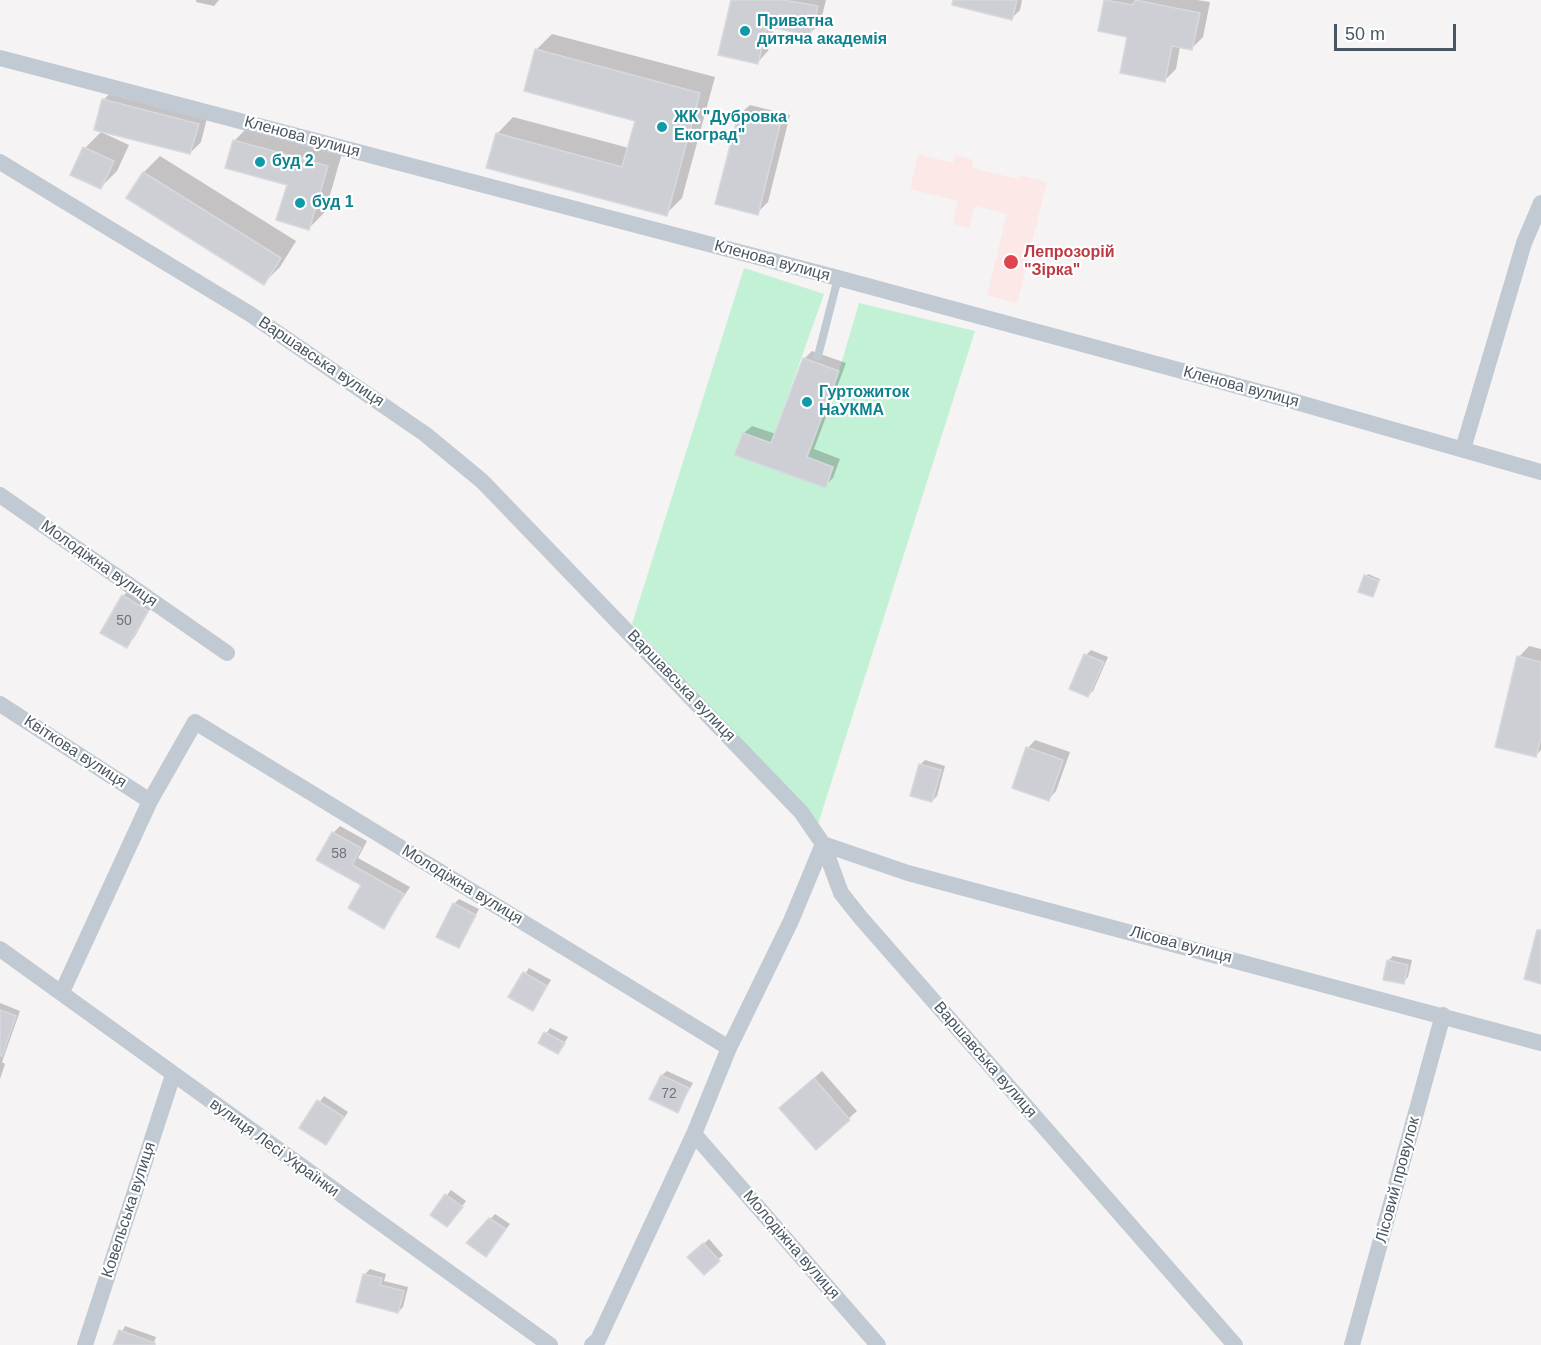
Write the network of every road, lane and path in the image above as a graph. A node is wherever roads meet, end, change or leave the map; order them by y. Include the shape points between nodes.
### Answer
1 (0, 58) edge
2 (0, 162) edge
3 (1541, 203) edge
4 (838, 278) junction
5 (818, 356) dead end
6 (1463, 449) junction
7 (1541, 472) edge
8 (0, 495) edge
9 (227, 653) dead end
10 (0, 704) edge
11 (150, 801) junction
12 (823, 844) junction
13 (0, 948) edge
14 (62, 992) junction
15 (1443, 1015) junction
16 (1541, 1042) edge
17 (729, 1047) junction
18 (173, 1075) junction
19 (694, 1134) junction
20 (85, 1345) edge
21 (550, 1345) edge
22 (592, 1345) edge
23 (878, 1345) edge
24 (1235, 1345) edge
25 (1353, 1345) edge

1 - 4 street, Кленова вулиця
2 - 12 street, Варшавська вулиця via 250,314 455,457 504,502 785,794
3 - 6 street via 1524,243
4 - 5 lane
4 - 6 street, Кленова вулиця
6 - 7 street, Кленова вулиця
8 - 9 street, Молодіжна вулиця
10 - 11 street, Квіткова вулиця
11 - 14 street
11 - 17 street, Молодіжна вулиця via 195,722
12 - 15 street, Лісова вулиця via 908,873
12 - 17 street via 791,921
12 - 24 street, Варшавська вулиця via 835,880 860,917
13 - 14 street, вулиця Лесі Українки
14 - 18 street, вулиця Лесі Українки
15 - 16 street, Лісова вулиця
15 - 25 street, Лісовий провулок
17 - 19 street
18 - 20 street, Ковельська вулиця
18 - 21 street, вулиця Лесі Українки
19 - 22 street via 598,1340
19 - 23 street, Молодіжна вулиця

